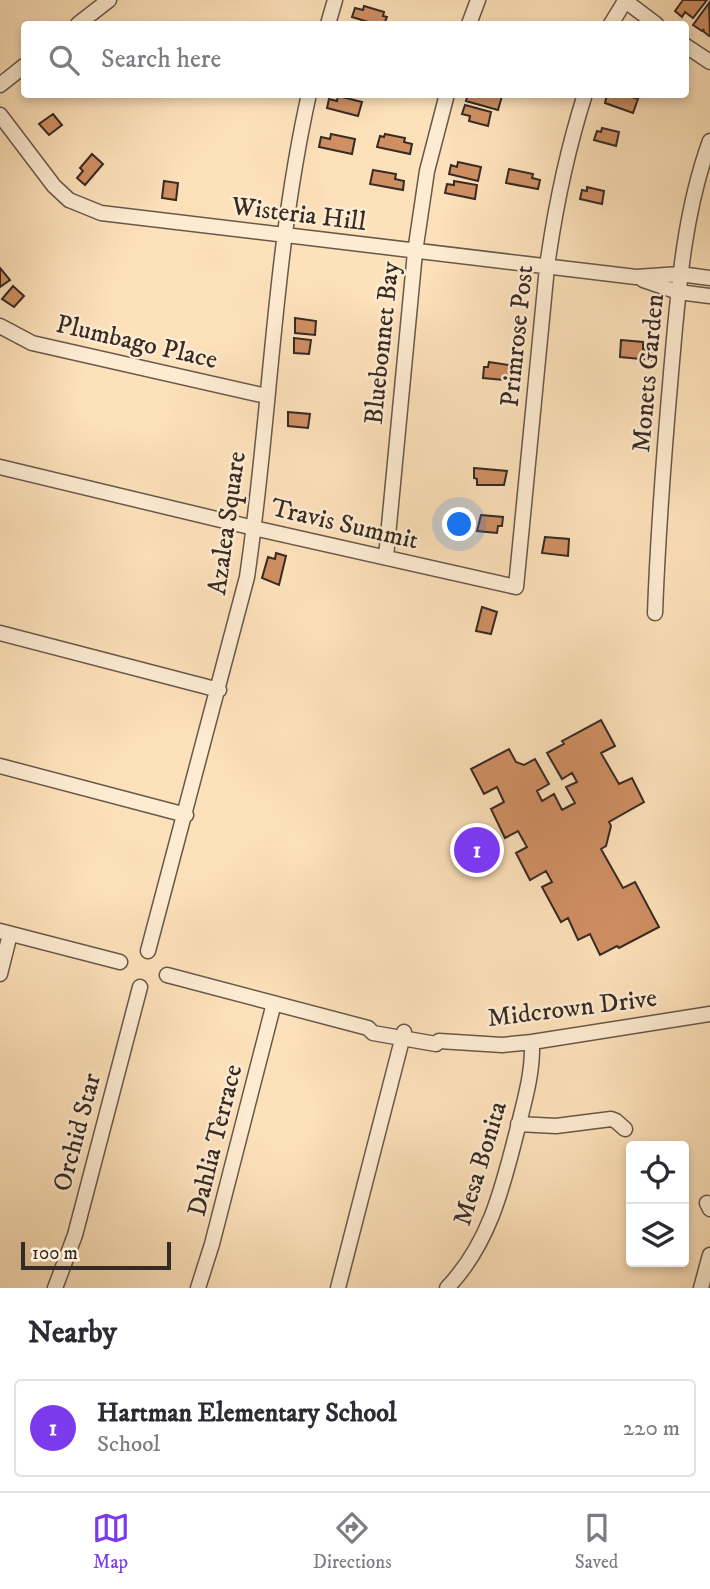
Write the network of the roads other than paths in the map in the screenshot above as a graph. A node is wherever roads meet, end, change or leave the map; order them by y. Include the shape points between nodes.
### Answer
1 (109, 0) edge
2 (335, 0) edge
3 (478, 0) edge
4 (625, 0) edge
5 (96, 19) edge
6 (329, 21) edge
7 (470, 21) edge
8 (613, 21) edge
9 (652, 21) edge
10 (689, 49) edge
11 (710, 62) edge
12 (21, 68) edge
13 (0, 85) edge
14 (308, 98) edge
15 (446, 98) edge
16 (584, 98) edge
17 (0, 115) edge
18 (710, 141) edge
19 (284, 235) junction
20 (415, 252) junction
21 (547, 267) junction
22 (680, 274) junction
23 (635, 277) junction
24 (710, 278) edge
25 (678, 292) junction
26 (710, 296) edge
27 (0, 326) edge
28 (266, 396) junction
29 (0, 467) edge
30 (254, 528) junction
31 (386, 557) junction
32 (516, 587) joint
33 (655, 613) dead end
34 (0, 633) edge
35 (219, 690) junction
36 (0, 766) edge
37 (186, 815) junction
38 (5, 933) edge
39 (148, 951) dead end
40 (120, 962) dead end
41 (0, 974) edge
42 (167, 975) dead end
43 (140, 987) dead end
44 (274, 1003) junction
45 (710, 1014) edge
46 (403, 1035) junction
47 (533, 1042) junction
48 (518, 1124) junction
49 (625, 1129) dead end
50 (710, 1255) edge
51 (55, 1288) edge
52 (198, 1288) edge
53 (338, 1288) edge
54 (447, 1288) edge
55 (701, 1288) edge

1 - 5 street
2 - 6 street
3 - 7 street
4 - 8 street
4 - 9 street
10 - 11 street
12 - 13 street
14 - 19 street, Azalea Square
15 - 20 street, Bluebonnet Bay via 427,171
16 - 21 street, Primrose Post via 568,148
17 - 19 street, Wisteria Hill via 54,186 85,208 101,214
18 - 22 street, Monets Garden
19 - 20 street, Wisteria Hill
19 - 28 street, Azalea Square
20 - 21 street, Wisteria Hill
20 - 31 street, Bluebonnet Bay
21 - 23 street, Wisteria Hill
21 - 32 street, Primrose Post
22 - 23 street, Wisteria Hill
22 - 24 street, Wisteria Hill
22 - 25 street, Monets Garden
23 - 25 street, Wisteria Hill
25 - 26 street, Wisteria Hill
25 - 33 street, Monets Garden
27 - 28 street, Plumbago Place via 32,342
28 - 30 street, Azalea Square
29 - 30 street, Travis Summit
30 - 31 street, Travis Summit
30 - 35 street, Azalea Square via 247,577
31 - 32 street, Travis Summit
34 - 35 street
35 - 37 street, Azalea Square
36 - 37 street
37 - 39 street, Azalea Square
38 - 40 street
38 - 41 street
42 - 44 street, Midcrown Drive
43 - 51 street, Orchid Star via 75,1235
44 - 46 street, Midcrown Drive via 373,1033
44 - 52 street, Dahlia Terrace
45 - 47 street, Midcrown Drive
46 - 47 street, Midcrown Drive via 436,1044
46 - 53 street
47 - 48 street, Mesa Bonita
48 - 49 street via 556,1126 611,1119
48 - 54 street, Mesa Bonita via 489,1227
50 - 55 street

